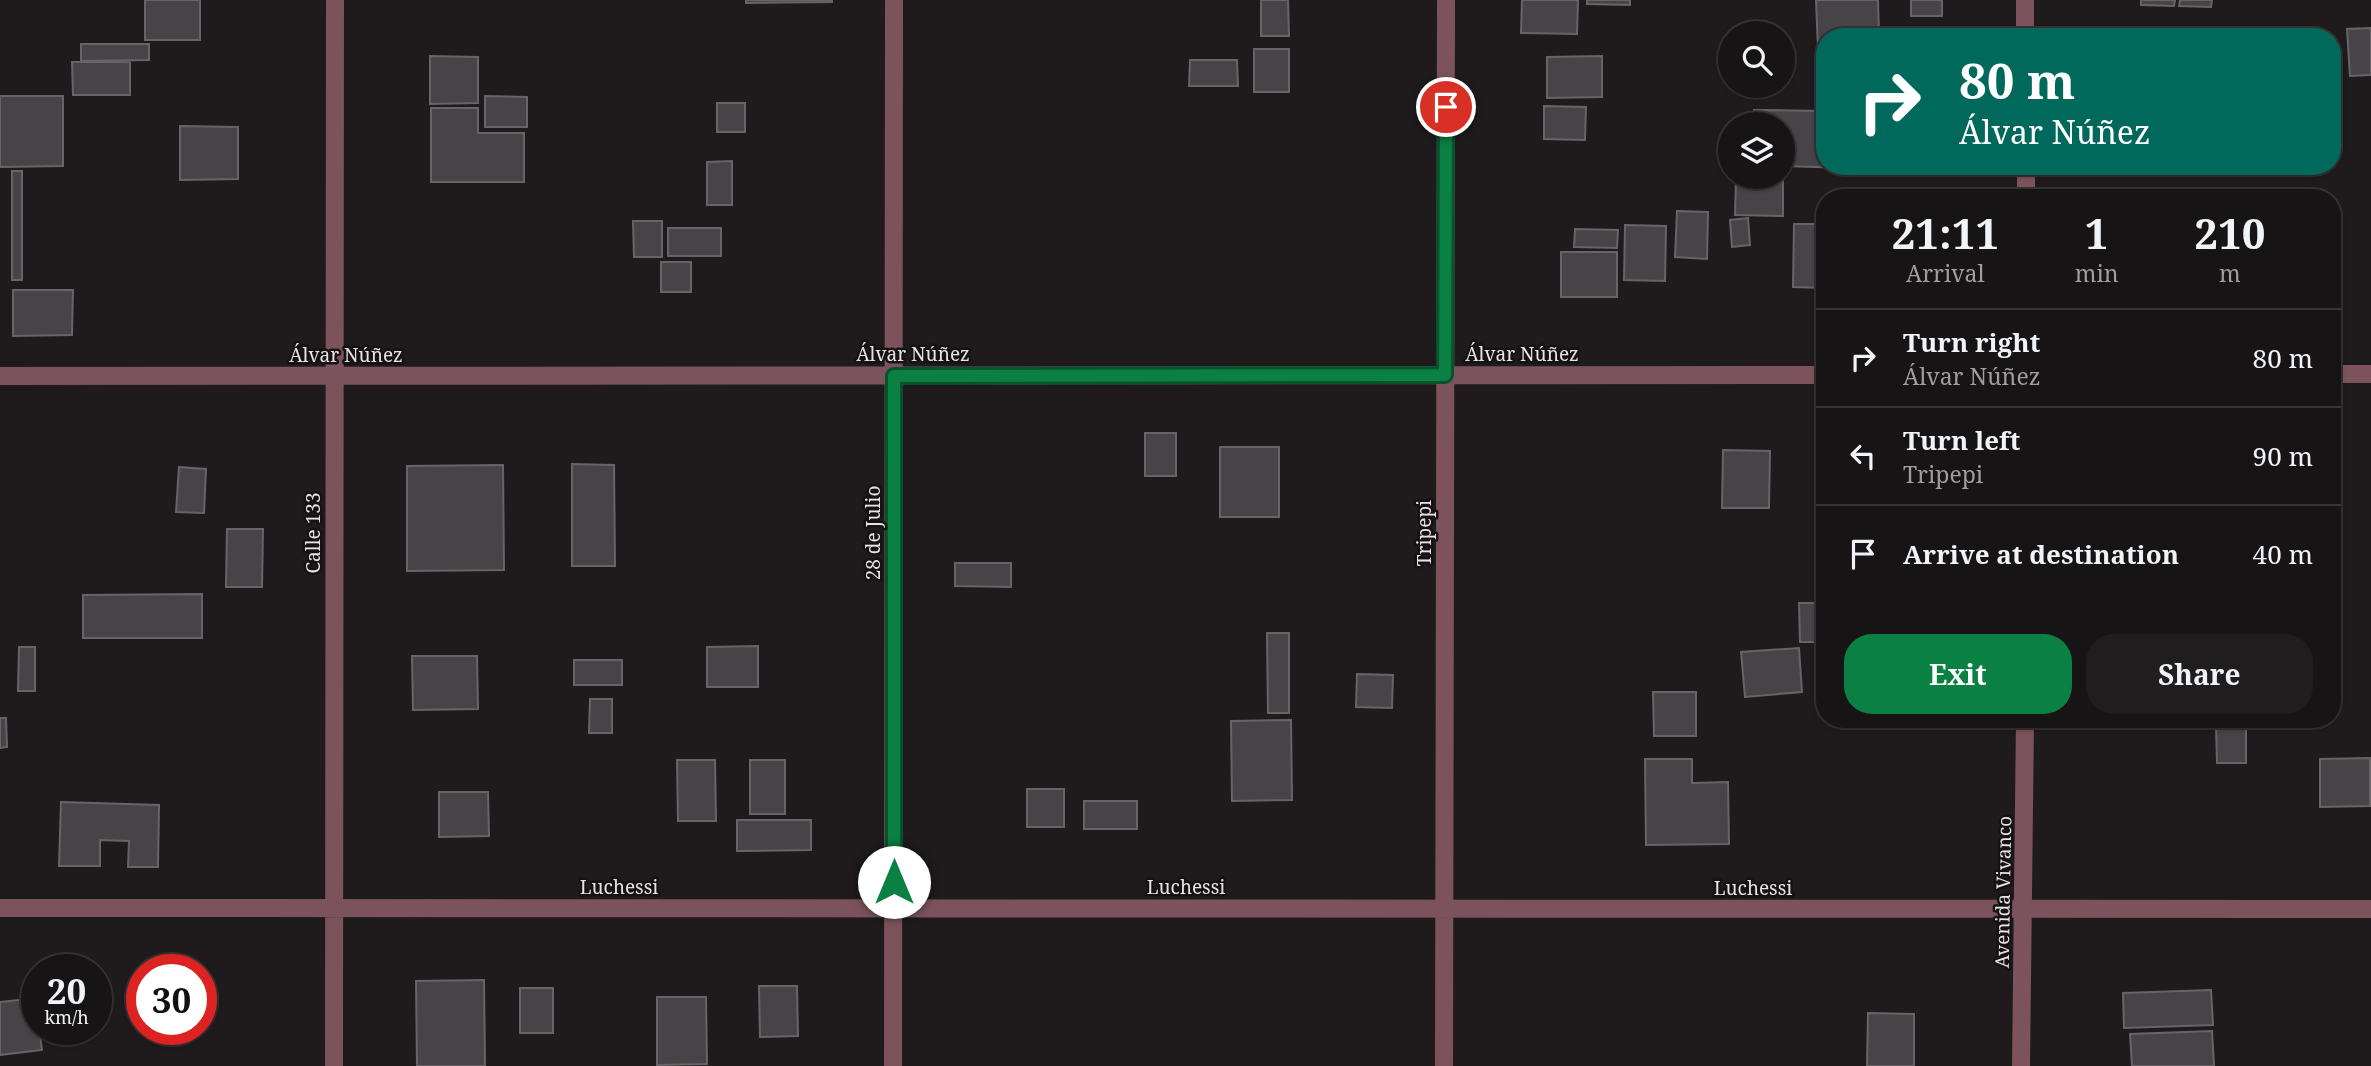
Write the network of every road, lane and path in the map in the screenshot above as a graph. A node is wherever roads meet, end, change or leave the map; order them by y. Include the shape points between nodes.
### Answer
1 (335, 0) edge
2 (894, 0) edge
3 (1446, 0) edge
4 (2025, 0) edge
5 (2025, 28) edge
6 (2341, 374) edge
7 (2371, 374) edge
8 (1445, 375) junction
9 (1816, 375) edge
10 (0, 376) edge
11 (334, 376) junction
12 (894, 376) junction
13 (2025, 728) edge
14 (0, 908) edge
15 (334, 908) junction
16 (894, 908) junction
17 (1444, 908) junction
18 (2371, 909) edge
19 (2025, 910) junction
20 (334, 1066) edge
21 (893, 1066) edge
22 (1444, 1066) edge
23 (2021, 1066) edge

1 - 11 street, Calle 133
2 - 12 street, 28 de Julio
3 - 8 street, Tripepi
4 - 5 street
6 - 7 street
8 - 9 street, Álvar Núñez
8 - 12 street, Álvar Núñez
8 - 17 street, Tripepi
10 - 11 street, Álvar Núñez
11 - 12 street, Álvar Núñez
11 - 15 street, Calle 133
12 - 16 street, 28 de Julio
13 - 19 street, Avenida Vivanco
14 - 15 street, Luchessi
15 - 16 street, Luchessi
15 - 20 street, Calle 133
16 - 17 street, Luchessi
16 - 21 street, 28 de Julio
17 - 19 street, Luchessi
17 - 22 street, Tripepi
18 - 19 street, Luchessi
19 - 23 street, Avenida Vivanco

